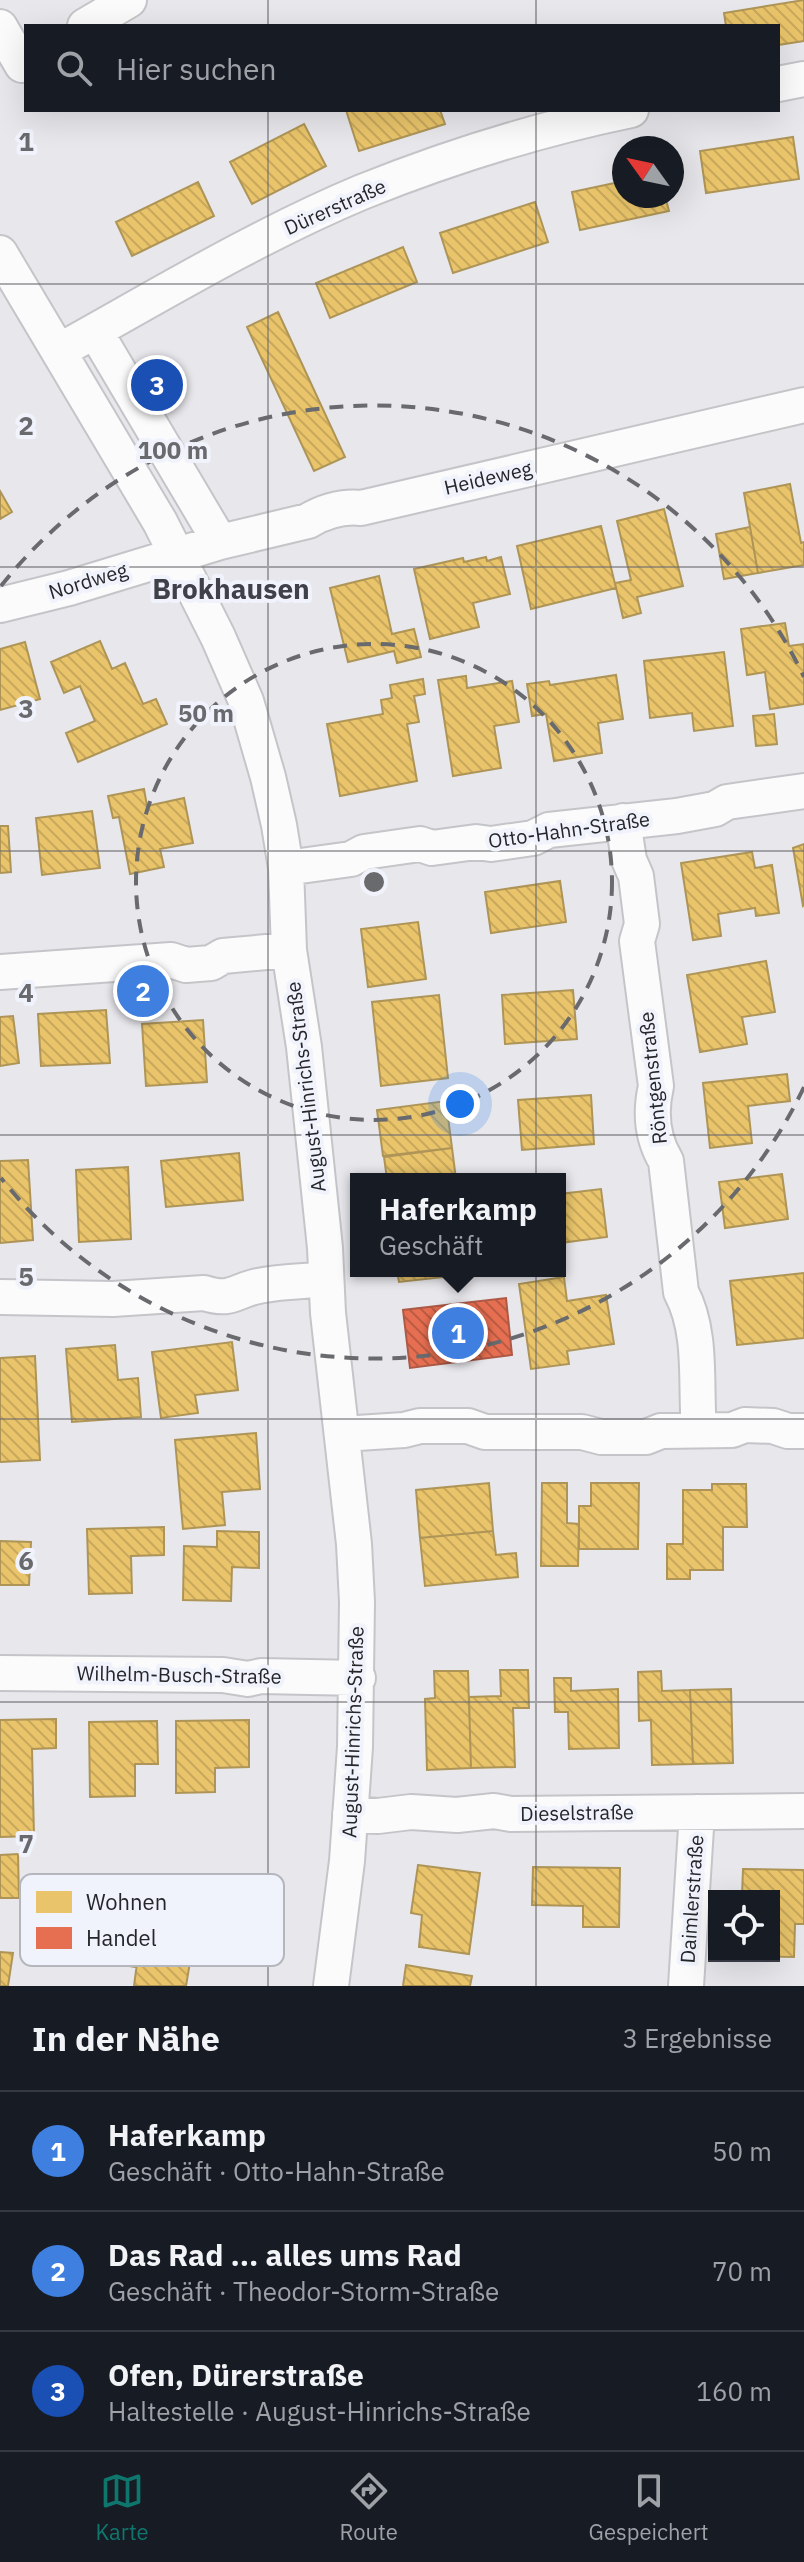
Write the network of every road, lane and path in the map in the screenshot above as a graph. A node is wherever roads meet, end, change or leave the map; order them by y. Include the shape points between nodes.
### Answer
1 (129, 0) edge
2 (88, 24) edge
3 (0, 27) edge
4 (16, 69) edge
5 (804, 79) edge
6 (780, 84) edge
7 (623, 112) edge
8 (0, 253) edge
9 (95, 331) junction
10 (59, 351) junction
11 (804, 405) edge
12 (220, 542) junction
13 (175, 555) junction
14 (0, 605) edge
15 (804, 791) edge
16 (623, 821) junction
17 (286, 868) junction
18 (289, 950) junction
19 (0, 972) edge
20 (326, 1279) junction
21 (0, 1297) edge
22 (699, 1430) junction
23 (804, 1431) edge
24 (342, 1434) junction
25 (0, 1673) edge
26 (358, 1678) junction
27 (804, 1811) edge
28 (697, 1812) junction
29 (350, 1814) junction
30 (331, 1986) edge
31 (686, 1986) edge

1 - 2 street
3 - 4 street
5 - 6 street
7 - 9 street, Dürerstraße via 527,135 361,193
8 - 10 street, August-Hinrichs-Straße
9 - 10 street, Dürerstraße
9 - 12 street
10 - 13 street, August-Hinrichs-Straße
11 - 12 street, Heideweg via 361,508 346,507
12 - 13 street, Heideweg
13 - 14 street, Nordweg
13 - 17 street, August-Hinrichs-Straße via 246,701
15 - 16 street, Otto-Hahn-Straße
16 - 17 street, Otto-Hahn-Straße via 491,844 420,844
16 - 22 street, Röntgenstraße via 642,924 637,941 656,1086 652,1105 657,1146 666,1161 681,1292 690,1309
17 - 18 street, August-Hinrichs-Straße
18 - 19 street via 186,965 171,960
18 - 20 street, August-Hinrichs-Straße via 304,1047
20 - 21 street via 252,1287 216,1297
20 - 24 street, August-Hinrichs-Straße
22 - 23 street via 745,1425
22 - 24 street via 601,1437 420,1426
24 - 26 street, August-Hinrichs-Straße via 354,1544
25 - 26 street, Wilhelm-Busch-Straße
26 - 29 street, August-Hinrichs-Straße
27 - 28 street, Dieselstraße
28 - 29 street, Dieselstraße
28 - 31 street, Daimlerstraße
29 - 30 street, August-Hinrichs-Straße

